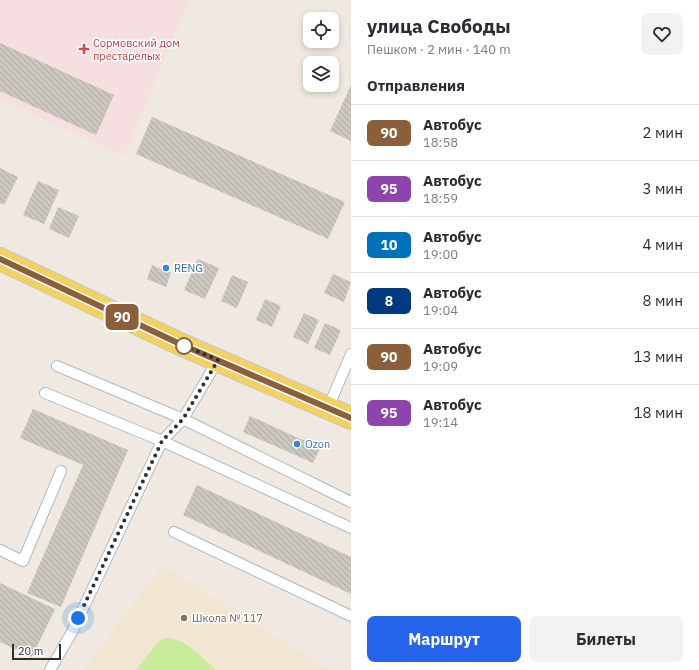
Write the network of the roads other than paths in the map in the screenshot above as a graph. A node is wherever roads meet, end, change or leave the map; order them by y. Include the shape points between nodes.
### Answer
1 (0, 259) edge
2 (351, 354) edge
3 (218, 360) junction
4 (57, 366) dead end
5 (45, 393) dead end
6 (328, 408) junction
7 (351, 418) edge
8 (183, 419) junction
9 (162, 441) junction
10 (61, 471) dead end
11 (351, 502) edge
12 (351, 528) edge
13 (174, 532) dead end
14 (0, 550) edge
15 (351, 616) edge
16 (50, 670) edge

1 - 3 main road
2 - 6 lane
3 - 6 main road
3 - 8 lane
4 - 8 lane
5 - 9 lane
6 - 7 main road
8 - 9 lane
8 - 11 lane
9 - 12 lane
9 - 16 lane via 72,632
10 - 14 lane via 23,561
13 - 15 lane

